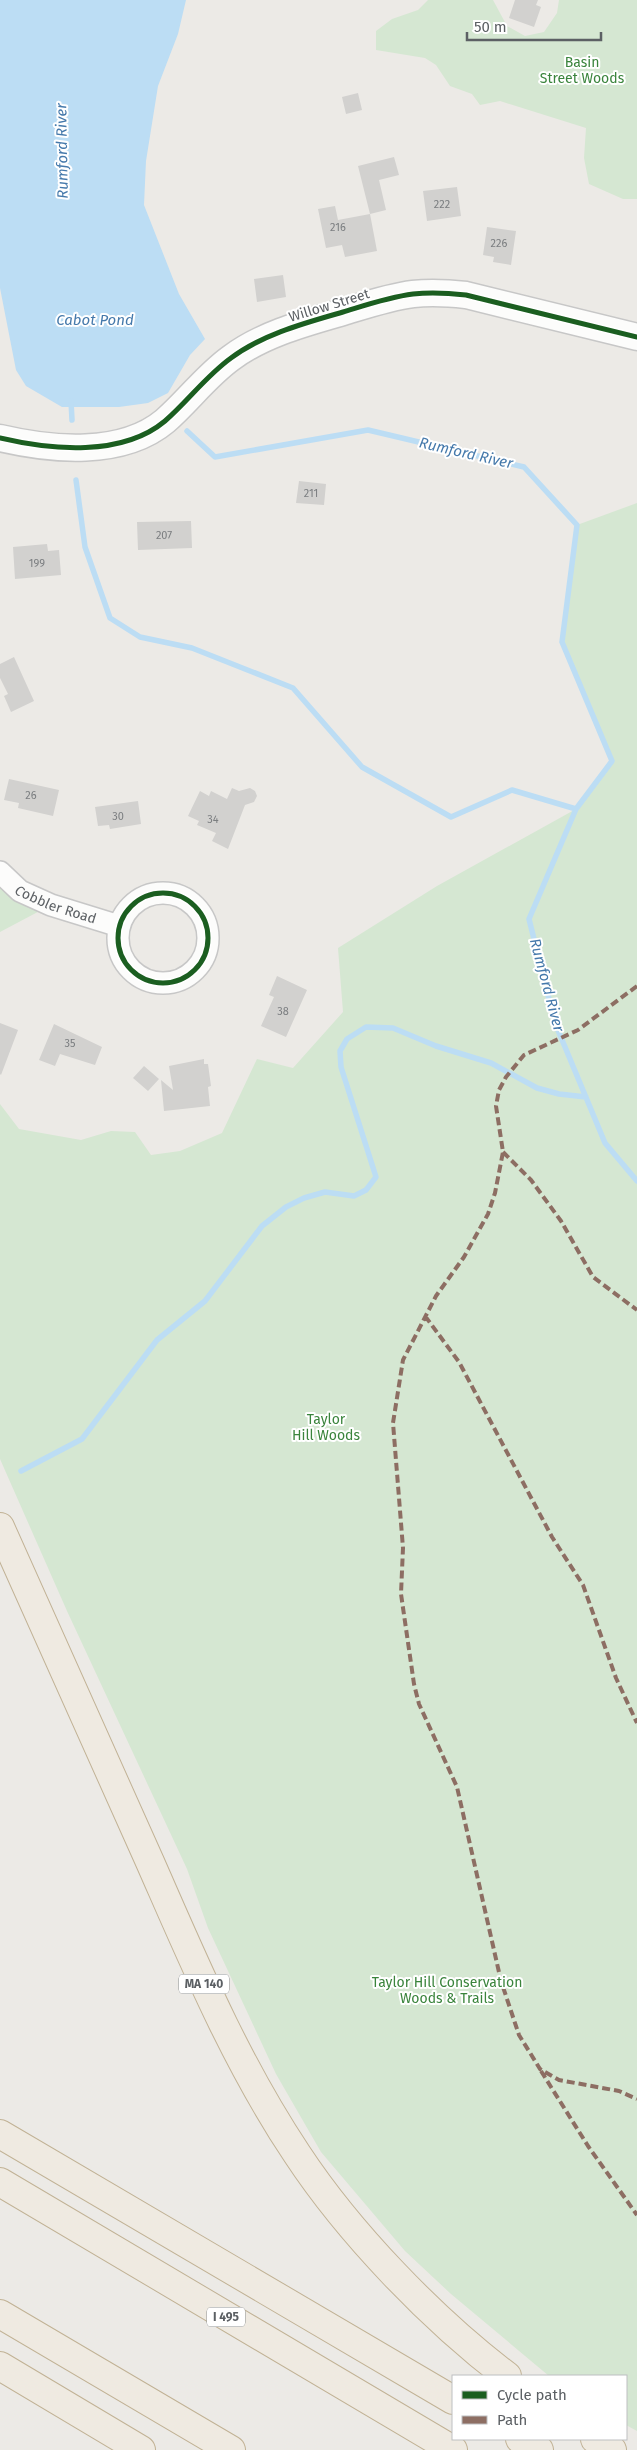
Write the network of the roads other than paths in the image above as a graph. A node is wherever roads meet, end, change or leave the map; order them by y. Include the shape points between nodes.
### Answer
1 (637, 337) edge
2 (0, 438) edge
3 (0, 872) edge
4 (119, 926) junction
5 (0, 1527) edge
6 (0, 2134) edge
7 (0, 2182) edge
8 (0, 2314) edge
9 (0, 2366) edge
10 (506, 2375) edge
11 (452, 2399) edge
12 (522, 2440) edge
13 (597, 2440) edge
14 (141, 2450) edge
15 (231, 2450) edge
16 (453, 2450) edge
17 (539, 2450) edge
18 (612, 2450) edge

1 - 2 street, Willow Street via 466,295 413,294 305,323 254,344 231,358 163,422 128,440 67,447
3 - 4 street, Cobbler Road via 20,891 51,905
4 - 4 street via 118,944 124,961 144,980 163,984 181,980 196,969 206,953 208,935 204,918 193,904 177,895 159,893 142,898 127,910
5 - 10 highway, MA 140 via 187,1949 269,2110 324,2192 380,2257 406,2286
6 - 11 highway
7 - 16 highway, I 495
8 - 15 highway
9 - 14 highway
12 - 17 highway
13 - 18 highway

